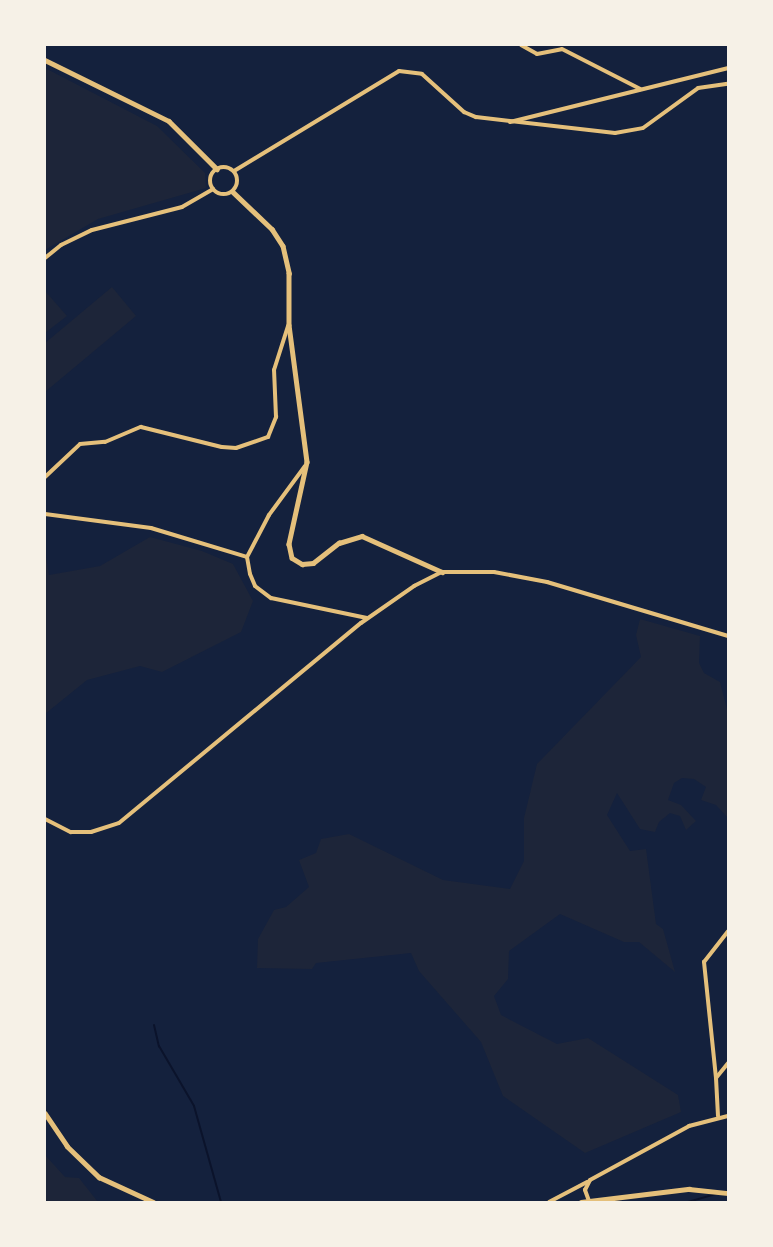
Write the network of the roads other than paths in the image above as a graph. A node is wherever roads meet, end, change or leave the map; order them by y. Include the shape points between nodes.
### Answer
1 (521, 45) edge
2 (45, 60) edge
3 (728, 68) edge
4 (728, 84) edge
5 (642, 89) junction
6 (506, 123) junction
7 (217, 170) junction
8 (234, 171) junction
9 (213, 189) junction
10 (233, 192) junction
11 (45, 258) edge
12 (289, 325) junction
13 (308, 462) junction
14 (45, 477) edge
15 (45, 514) edge
16 (247, 557) junction
17 (442, 572) junction
18 (367, 618) junction
19 (728, 636) edge
20 (45, 819) edge
21 (728, 931) edge
22 (728, 1063) edge
23 (716, 1077) junction
24 (45, 1113) edge
25 (718, 1116) junction
26 (728, 1116) edge
27 (590, 1180) junction
28 (728, 1193) edge
29 (589, 1200) junction
30 (153, 1202) edge
31 (549, 1202) edge
32 (581, 1202) edge

1 - 5 street via 537,54 562,49
2 - 7 street via 169,121
3 - 5 street
4 - 6 street via 698,88 653,123 630,132
5 - 6 street
6 - 8 street via 464,112 422,74 399,71
7 - 8 street via 226,167
7 - 9 street via 211,176
8 - 10 street via 238,180
9 - 10 street via 220,194
9 - 11 street via 182,207 92,230
10 - 12 street via 257,213 283,246 289,273
12 - 13 street
12 - 14 street via 274,370 276,417 268,436 236,448 141,427 105,442 80,444
13 - 16 street via 269,515
13 - 17 street via 289,544 292,558 302,564 313,563 339,543 362,536
15 - 16 street via 160,530
16 - 18 street via 250,574 263,594
17 - 18 street
17 - 19 street via 494,572 547,582
18 - 20 street via 119,823 91,832 71,832
21 - 23 street via 704,962
22 - 23 street
23 - 25 street
24 - 30 street via 67,1146 99,1177
25 - 26 street
25 - 27 street via 689,1126
27 - 29 street via 585,1190
27 - 31 street
28 - 29 street via 689,1189
29 - 32 street

